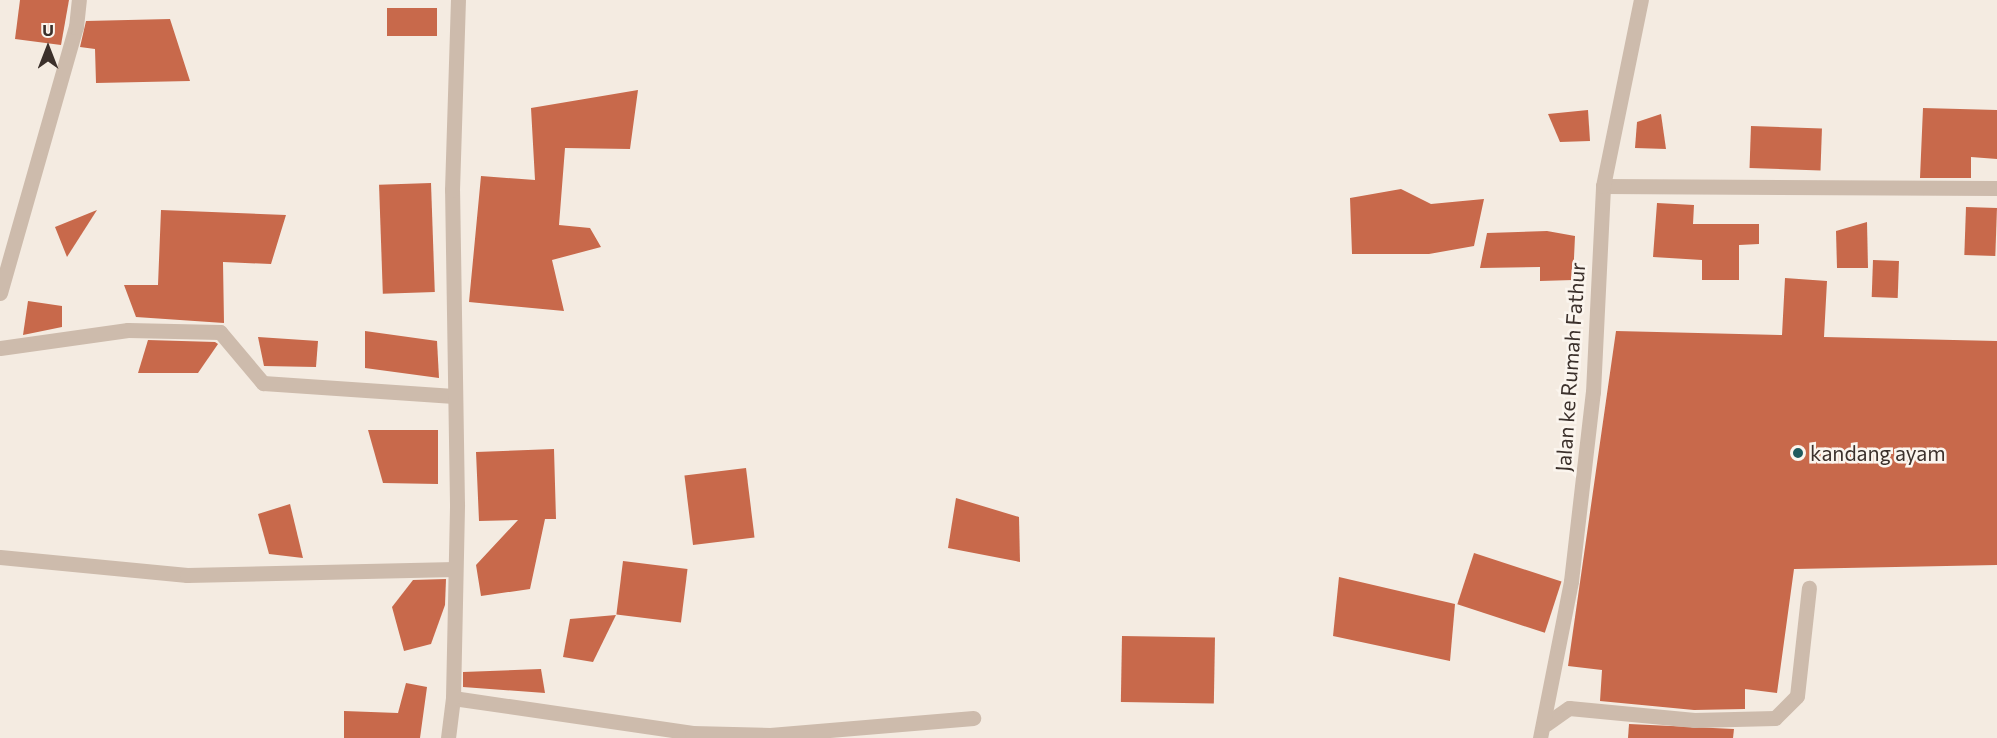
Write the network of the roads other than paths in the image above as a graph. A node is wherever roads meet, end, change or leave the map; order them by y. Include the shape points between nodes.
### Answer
1 (79, 0) edge
2 (458, 0) edge
3 (1641, 0) edge
4 (1603, 186) junction
5 (1997, 188) edge
6 (0, 293) edge
7 (0, 348) edge
8 (454, 396) junction
9 (0, 557) edge
10 (456, 569) junction
11 (1809, 588) dead end
12 (453, 698) junction
13 (973, 718) dead end
14 (1543, 731) edge
15 (448, 738) edge

1 - 6 street via 76,27
2 - 8 street via 452,190
3 - 4 street, Jalan ke Rumah Fathur
4 - 5 street
4 - 14 street, Jalan ke Rumah Fathur via 1593,392 1571,581
7 - 8 street via 128,330 220,332 263,383
8 - 10 street
9 - 10 street via 187,574
10 - 12 street
11 - 14 street via 1797,696 1774,718 1694,720 1569,708
12 - 13 street via 692,733 770,735
12 - 15 street

